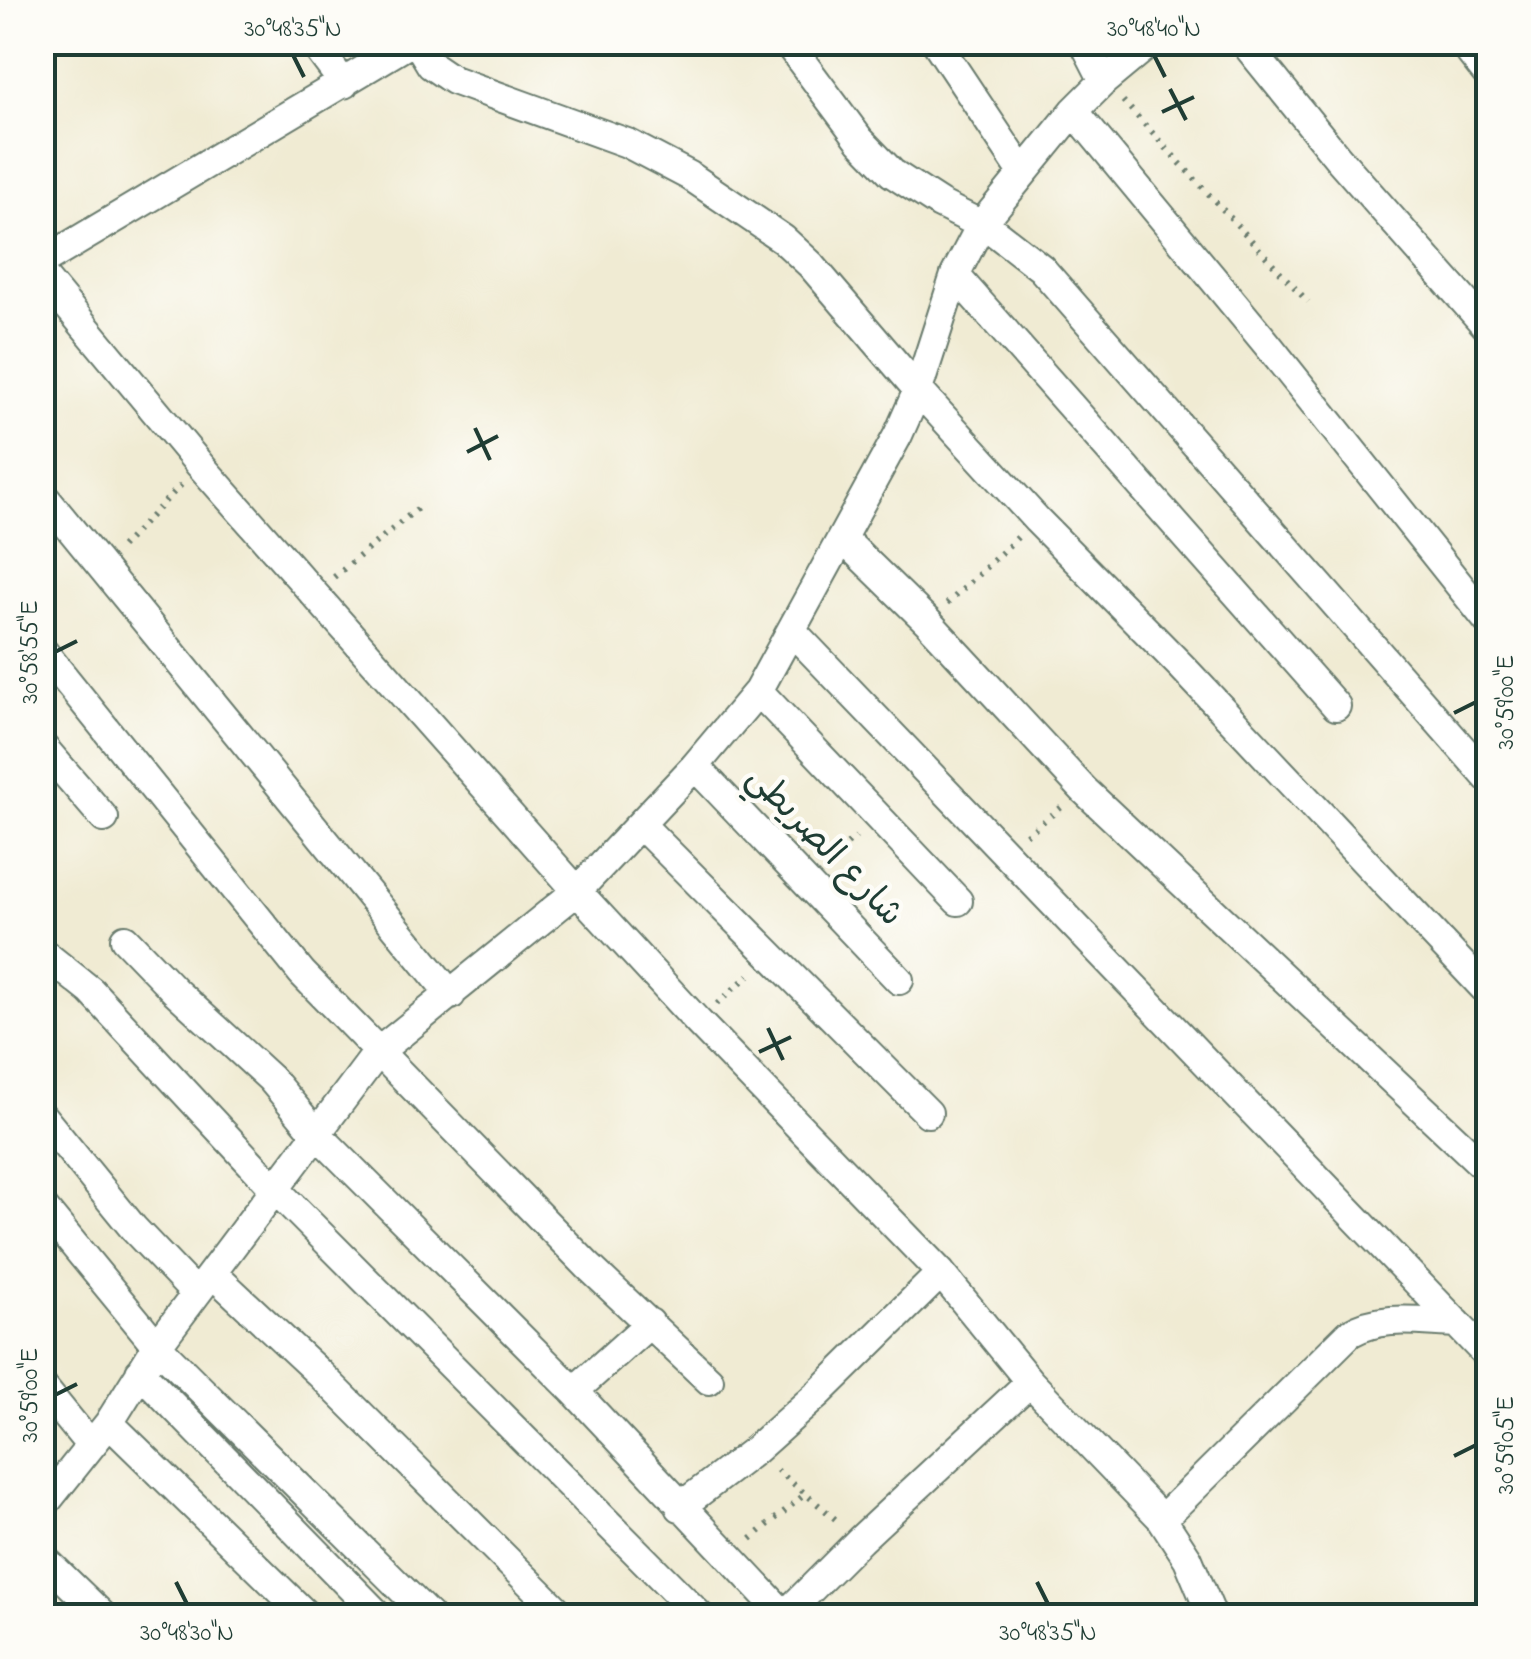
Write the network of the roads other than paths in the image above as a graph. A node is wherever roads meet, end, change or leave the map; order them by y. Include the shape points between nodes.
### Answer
1 (313, 42) edge
2 (414, 42) edge
3 (787, 42) edge
4 (936, 42) edge
5 (1084, 42) edge
6 (1151, 42) edge
7 (1244, 42) edge
8 (1462, 42) edge
9 (1488, 74) edge
10 (1104, 81) junction
11 (344, 84) junction
12 (1074, 111) junction
13 (1022, 172) junction
14 (981, 224) junction
15 (42, 262) edge
16 (954, 275) junction
17 (42, 276) edge
18 (53, 310) edge
19 (1488, 328) edge
20 (918, 390) junction
21 (42, 494) edge
22 (842, 538) junction
23 (1488, 621) edge
24 (793, 632) junction
25 (42, 650) edge
26 (758, 691) junction
27 (1336, 706) dead end
28 (42, 746) edge
29 (695, 766) junction
30 (1488, 778) edge
31 (104, 818) dead end
32 (641, 825) junction
33 (578, 890) junction
34 (958, 901) dead end
35 (125, 939) dead end
36 (42, 952) edge
37 (899, 980) dead end
38 (1488, 992) edge
39 (451, 996) junction
40 (378, 1052) junction
41 (928, 1113) dead end
42 (42, 1116) edge
43 (318, 1134) junction
44 (1488, 1170) edge
45 (274, 1188) junction
46 (42, 1206) edge
47 (941, 1273) junction
48 (204, 1283) junction
49 (650, 1323) junction
50 (1457, 1324) junction
51 (157, 1346) junction
52 (1488, 1356) edge
53 (140, 1372) junction
54 (709, 1380) dead end
55 (1030, 1382) junction
56 (42, 1386) edge
57 (574, 1391) junction
58 (108, 1423) junction
59 (90, 1445) junction
60 (42, 1507) edge
61 (680, 1507) junction
62 (1162, 1519) junction
63 (42, 1557) edge
64 (103, 1616) edge
65 (308, 1616) edge
66 (380, 1616) edge
67 (430, 1616) edge
68 (562, 1616) edge
69 (700, 1616) edge
70 (785, 1616) edge
71 (1212, 1616) edge

1 - 11 street
2 - 11 street
2 - 20 street via 453,80 627,143 765,226 811,264
3 - 14 street via 892,173
4 - 13 street
5 - 10 street
6 - 10 street
7 - 19 street
8 - 9 street
10 - 12 street
11 - 15 street
12 - 13 street
12 - 23 street
13 - 14 street
14 - 16 street
14 - 30 street via 1022,251 1063,292
16 - 20 street
16 - 27 street
17 - 18 street
18 - 33 street
20 - 22 street
20 - 38 street
21 - 39 street
22 - 24 street
22 - 44 street via 1084,790
24 - 26 street
24 - 50 street
25 - 40 street via 302,974
26 - 29 street
26 - 34 street
28 - 31 street
29 - 32 street
29 - 37 street, شارع الصريطي
32 - 33 street
32 - 41 street
33 - 39 street
33 - 47 street
35 - 43 street via 271,1079
36 - 45 street via 91,992
39 - 40 street
40 - 43 street
40 - 49 street
42 - 48 street via 134,1229
43 - 45 street
43 - 57 street
45 - 48 street
45 - 69 street
46 - 51 street
47 - 55 street
47 - 61 street via 820,1393
48 - 51 street
48 - 68 street via 319,1373
49 - 54 street
49 - 57 street
50 - 52 street
50 - 62 street via 1383,1320 1350,1333
51 - 53 street
51 - 67 street
53 - 58 street
53 - 66 street
55 - 62 street
55 - 70 street
56 - 59 street
57 - 61 street
58 - 59 street
58 - 65 street
59 - 60 street
61 - 70 street
62 - 71 street
63 - 64 street

